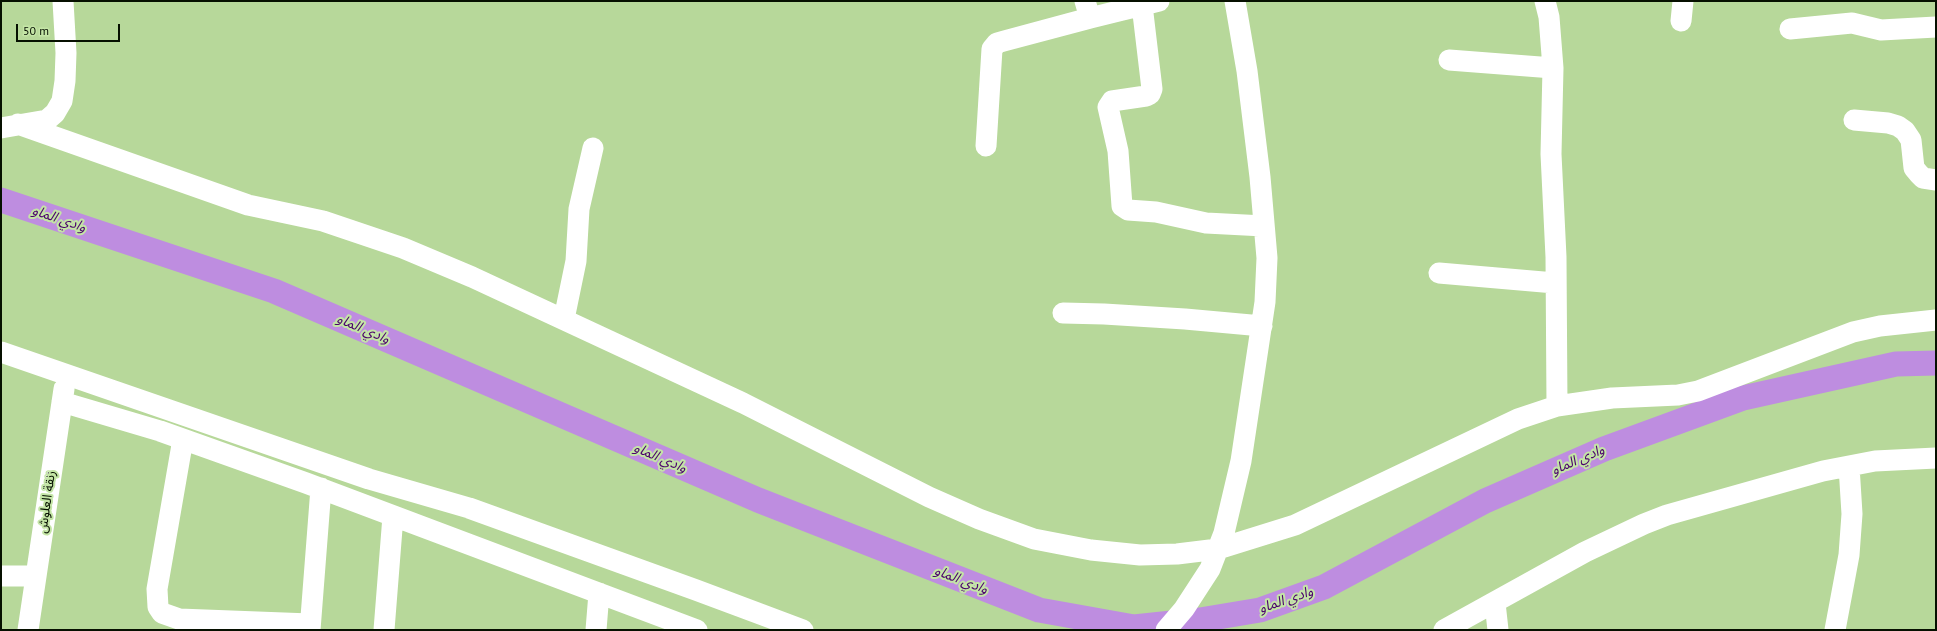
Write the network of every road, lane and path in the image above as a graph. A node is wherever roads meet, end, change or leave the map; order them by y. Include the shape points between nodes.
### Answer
1 (63, 1) edge
2 (1235, 1) edge
3 (1545, 1) edge
4 (1151, 3) edge
5 (1088, 10) edge
6 (1936, 27) edge
7 (1790, 29) dead end
8 (1449, 60) dead end
9 (1553, 68) junction
10 (1854, 120) dead end
11 (10, 126) edge
12 (986, 146) dead end
13 (593, 148) dead end
14 (1936, 180) edge
15 (1264, 226) junction
16 (1439, 273) dead end
17 (1556, 283) junction
18 (1063, 314) dead end
19 (564, 319) junction
20 (1936, 320) edge
21 (1262, 326) junction
22 (1, 352) edge
23 (66, 375) junction
24 (62, 402) junction
25 (1557, 406) junction
26 (183, 439) junction
27 (1936, 458) edge
28 (1849, 466) junction
29 (321, 488) junction
30 (393, 516) junction
31 (1218, 549) junction
32 (1, 576) edge
33 (36, 576) junction
34 (599, 593) junction
35 (1496, 603) junction
36 (310, 627) edge
37 (28, 630) edge
38 (384, 630) edge
39 (596, 630) edge
40 (697, 630) edge
41 (803, 630) edge
42 (1166, 630) edge
43 (1444, 630) edge
44 (1498, 630) edge
45 (1835, 630) edge

1 - 11 street via 66,53 62,101 47,120
2 - 15 street via 1247,71
3 - 9 street via 1549,16
4 - 5 street
4 - 15 street via 1150,94 1112,101 1108,107 1118,151 1122,206 1128,210 1156,212 1206,223
5 - 12 street via 997,43 992,49
6 - 7 street via 1881,30 1852,23
8 - 9 street
9 - 17 street via 1551,154
10 - 14 street via 1898,126 1905,131 1911,140 1914,168 1923,178
11 - 19 street via 248,205 324,221 403,248
13 - 19 street via 579,209 576,261
15 - 21 street via 1267,258
16 - 17 street
17 - 25 street
18 - 21 street via 1104,314
19 - 31 street via 743,402 929,497 1027,536 1091,550 1140,555
20 - 25 street via 1880,326 1853,332 1698,391 1678,395 1612,398
21 - 31 street via 1241,460
22 - 23 street
23 - 24 street, زنقة العلوش
23 - 41 street via 369,479 469,508
24 - 26 street
24 - 33 street, زنقة العلوش
25 - 31 street via 1518,419 1295,525
26 - 29 street
26 - 36 street via 157,589 157,603 162,613 179,619
27 - 28 street via 1875,461
28 - 35 street via 1689,508 1644,524 1585,552
28 - 45 street via 1852,514 1849,555
29 - 30 street
29 - 36 street
30 - 34 street
30 - 38 street
31 - 42 street via 1210,569 1184,609
32 - 33 street
33 - 37 street, زنقة العلوش
34 - 39 street
34 - 40 street
35 - 43 street
35 - 44 street

